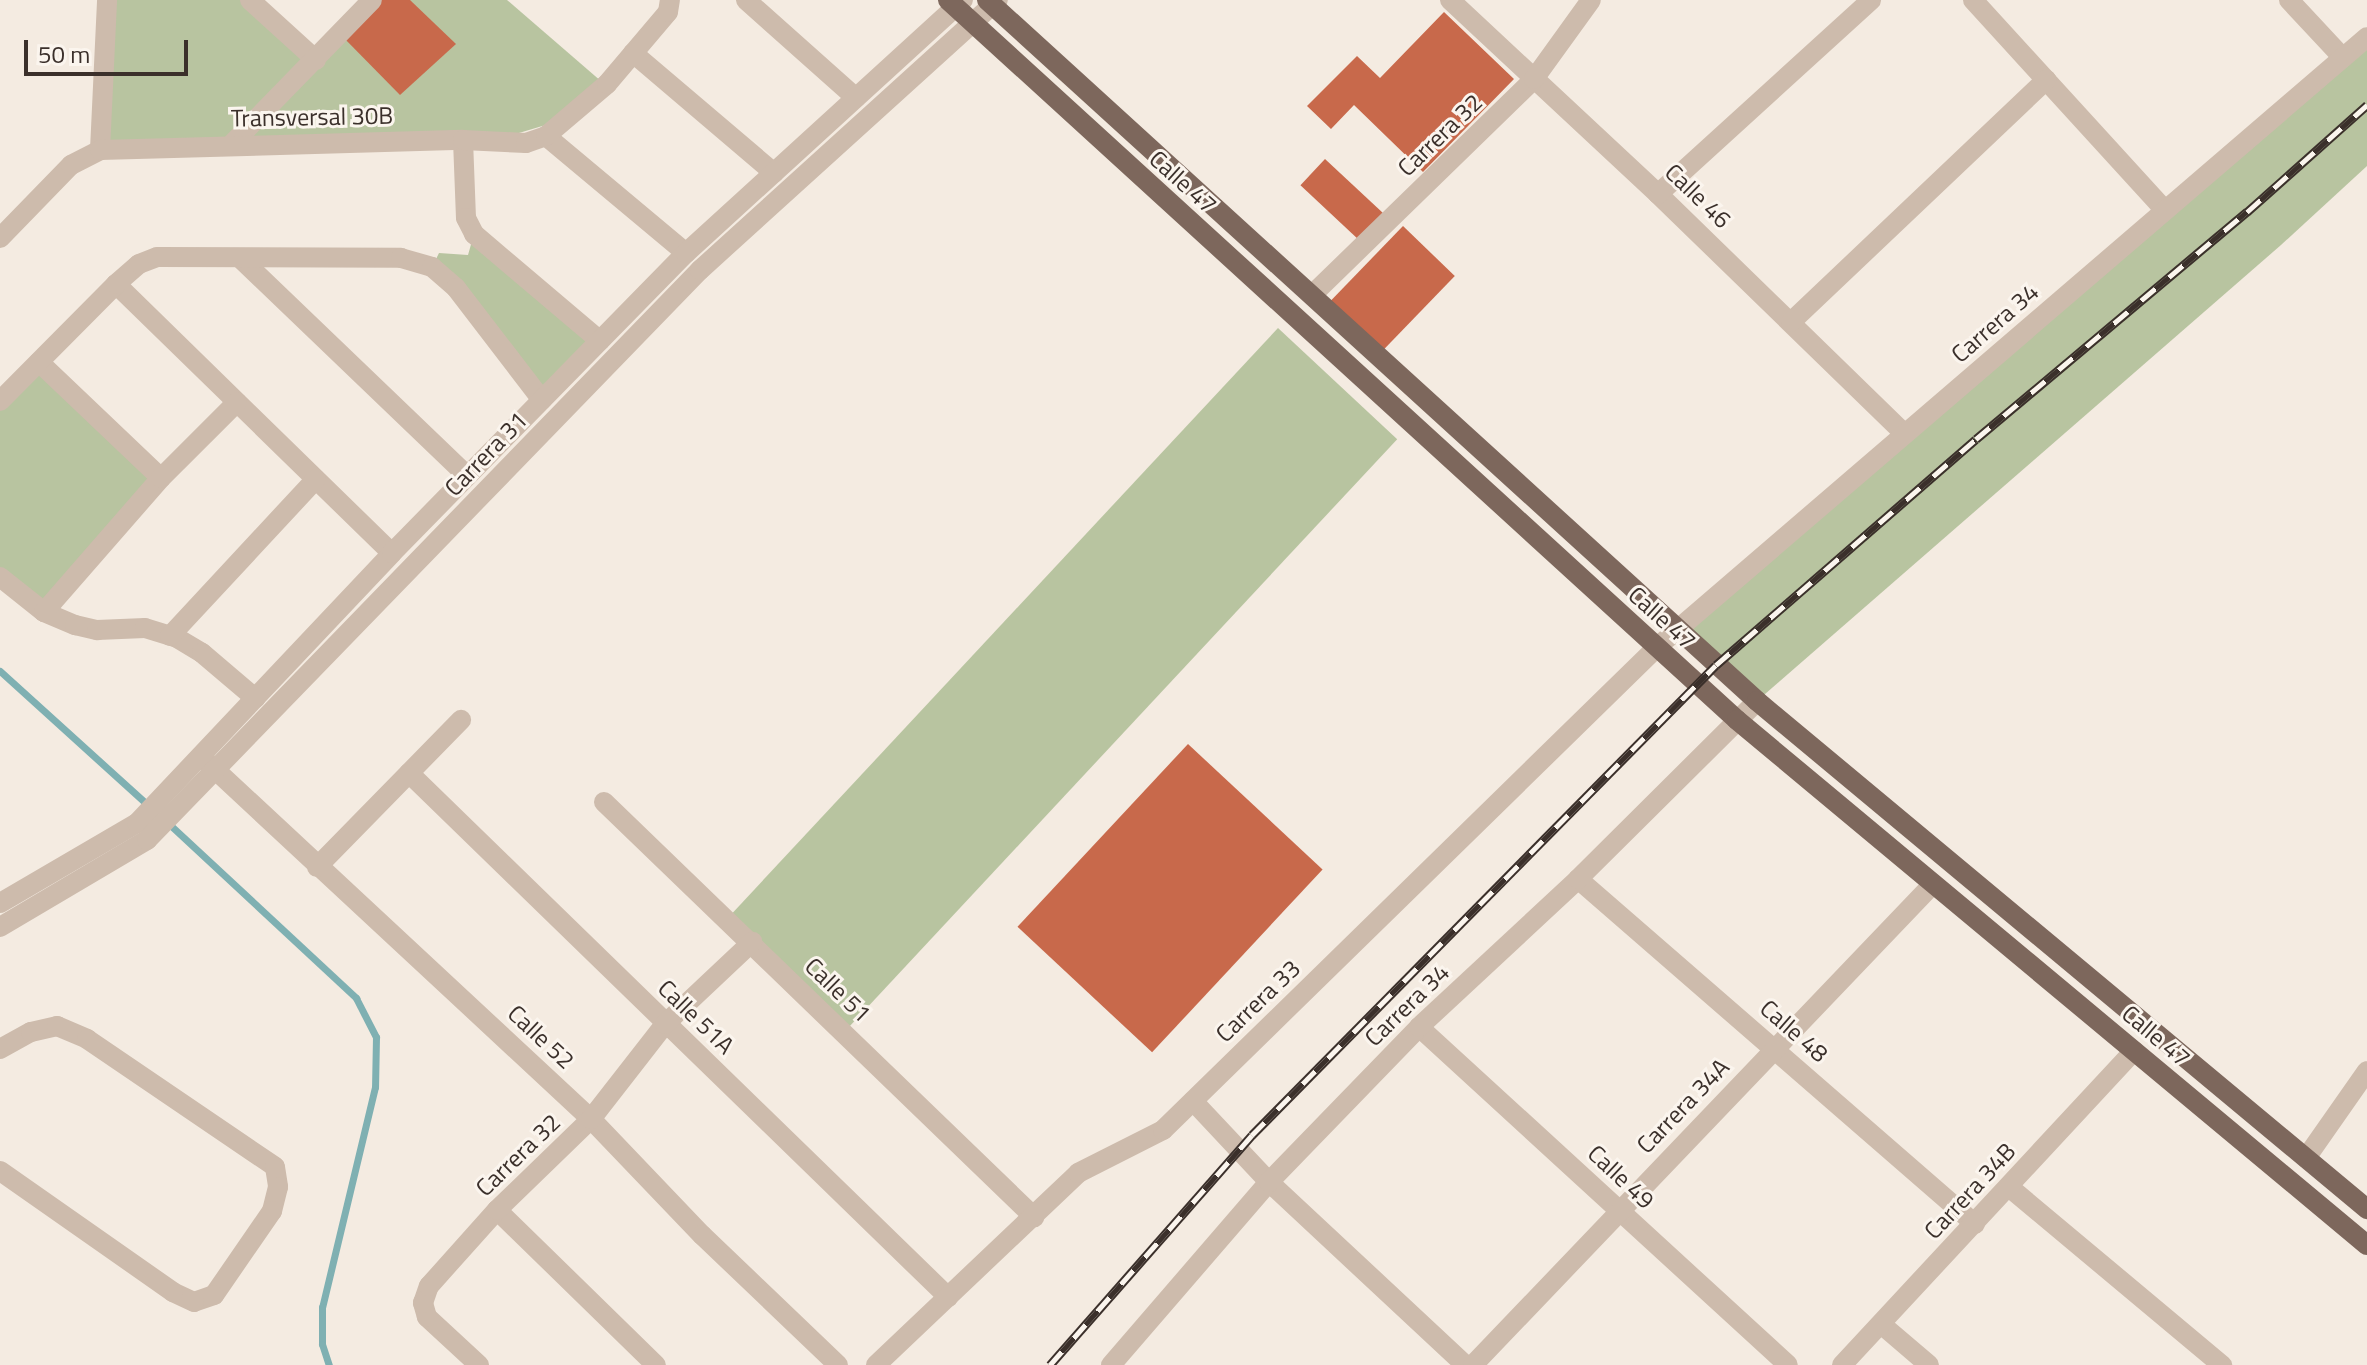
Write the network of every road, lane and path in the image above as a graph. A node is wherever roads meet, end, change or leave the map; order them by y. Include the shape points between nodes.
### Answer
1 (107, 0) edge
2 (250, 0) edge
3 (372, 0) edge
4 (746, 0) edge
5 (1450, 0) edge
6 (1591, 0) edge
7 (1871, 0) edge
8 (1973, 0) edge
9 (2289, 0) edge
10 (956, 2) edge
11 (993, 2) edge
12 (673, 4) edge
13 (973, 24) junction
14 (2367, 37) edge
15 (633, 53) junction
16 (2343, 58) junction
17 (316, 60) junction
18 (1534, 79) junction
19 (2046, 80) junction
20 (856, 98) junction
21 (536, 139) junction
22 (463, 140) junction
23 (231, 145) junction
24 (100, 150) junction
25 (790, 158) junction
26 (774, 173) junction
27 (805, 174) junction
28 (1658, 194) junction
29 (2165, 210) junction
30 (0, 238) edge
31 (686, 253) junction
32 (240, 258) junction
33 (116, 284) junction
34 (1312, 295) junction
35 (1791, 322) junction
36 (600, 341) junction
37 (39, 362) junction
38 (542, 400) junction
39 (0, 401) edge
40 (237, 402) junction
41 (1905, 434) junction
42 (467, 476) junction
43 (161, 478) junction
44 (316, 479) junction
45 (392, 553) junction
46 (0, 577) edge
47 (44, 612) junction
48 (1678, 629) junction
49 (170, 636) junction
50 (1656, 648) junction
51 (255, 698) junction
52 (1757, 701) junction
53 (461, 720) dead end
54 (1737, 720) junction
55 (200, 756) junction
56 (216, 771) junction
57 (409, 773) junction
58 (177, 794) junction
59 (604, 802) dead end
60 (146, 827) junction
61 (317, 867) junction
62 (1578, 879) junction
63 (1933, 884) junction
64 (0, 903) edge
65 (0, 927) edge
66 (752, 942) junction
67 (665, 1024) junction
68 (1419, 1027) junction
69 (1775, 1048) junction
70 (0, 1049) edge
71 (2134, 1051) junction
72 (2367, 1071) edge
73 (1193, 1101) junction
74 (591, 1119) junction
75 (2306, 1158) junction
76 (0, 1171) edge
77 (1269, 1182) junction
78 (2009, 1187) junction
79 (2367, 1209) edge
80 (497, 1210) junction
81 (1619, 1211) junction
82 (1034, 1217) junction
83 (1975, 1224) junction
84 (2367, 1245) edge
85 (948, 1297) junction
86 (1881, 1324) junction
87 (1124, 1361) edge
88 (479, 1365) edge
89 (656, 1365) edge
90 (838, 1365) edge
91 (876, 1365) edge
92 (1465, 1365) edge
93 (1473, 1365) edge
94 (1788, 1365) edge
95 (1842, 1365) edge
96 (1929, 1365) edge
97 (2222, 1365) edge

1 - 24 street
2 - 17 street
3 - 17 street
4 - 20 street
5 - 18 street, Calle 46
6 - 18 street, Carrera 32
7 - 28 street
8 - 19 street
9 - 16 street
10 - 13 main road, Calle 47
10 - 20 street, Carrera 31
11 - 13 street, Carrera 31
11 - 34 main road, Calle 47
12 - 15 street
13 - 27 street, Carrera 31
13 - 50 main road, Calle 47
14 - 16 street, Carrera 34
15 - 21 street via 607,84
15 - 26 street
16 - 29 street, Carrera 34
17 - 23 street
18 - 28 street, Calle 46
18 - 34 street, Carrera 32
19 - 29 street
19 - 35 street
20 - 25 street, Carrera 31
21 - 22 street, Transversal 30B
21 - 31 street
22 - 23 street, Transversal 30B
22 - 36 street via 466,218 474,234
23 - 24 street, Transversal 30B
24 - 30 street via 71,165
25 - 26 street, Carrera 31
25 - 27 street via 802,164
26 - 31 street, Carrera 31
27 - 56 street, Carrera 31 via 700,270
28 - 35 street, Calle 46
29 - 41 street, Carrera 34
31 - 36 street, Carrera 31
32 - 33 street via 157,257 139,264
32 - 38 street via 401,258 432,267 456,288
32 - 42 street
33 - 37 street
33 - 40 street
34 - 48 main road, Calle 47
35 - 41 street, Calle 46
36 - 38 street, Carrera 31
37 - 39 street
37 - 43 street
38 - 42 street, Carrera 31
40 - 43 street
40 - 44 street
41 - 48 street, Carrera 34
42 - 45 street, Carrera 31
43 - 47 street
44 - 45 street
44 - 49 street
45 - 51 street, Carrera 31
46 - 47 street
47 - 49 street via 97,630 145,628
48 - 50 street, Carrera 34
48 - 52 main road, Calle 47
49 - 51 street via 202,653
50 - 54 main road, Calle 47
50 - 73 street, Carrera 33
51 - 55 street, Carrera 31
52 - 54 street, Carrera 34
52 - 75 main road, Calle 47
53 - 57 street
54 - 62 street, Carrera 34
54 - 63 main road, Calle 47
55 - 56 street, Calle 52
55 - 58 street, Carrera 31
56 - 58 street, Carrera 31
56 - 61 street, Calle 52
57 - 61 street
57 - 67 street, Calle 51A
58 - 60 street, Carrera 31
59 - 66 street, Calle 51
60 - 64 street, Carrera 31
60 - 65 street, Carrera 31 via 147,840
61 - 74 street, Calle 52
62 - 68 street, Carrera 34
62 - 69 street, Calle 48
63 - 69 street, Carrera 34A
63 - 71 main road, Calle 47
66 - 67 street, Carrera 32
66 - 82 street, Calle 51
67 - 74 street, Carrera 32
67 - 85 street, Calle 51A
68 - 77 street, Carrera 34
68 - 81 street, Calle 49
69 - 81 street, Carrera 34A
69 - 83 street, Calle 48
70 - 76 street via 31,1032 57,1026 87,1039 275,1167 278,1187 272,1211 214,1295 194,1302
71 - 78 street, Carrera 34B
71 - 84 main road, Calle 47
72 - 75 street
73 - 77 street
73 - 82 street, Carrera 33 via 1163,1130 1078,1173
74 - 80 street, Carrera 32
74 - 90 street, Calle 52
75 - 79 main road, Calle 47
77 - 87 street, Carrera 34
77 - 92 street
78 - 83 street, Carrera 34B
78 - 97 street
80 - 88 street, Carrera 32 via 429,1286 423,1303 427,1317
80 - 89 street
81 - 93 street, Carrera 34A
81 - 94 street, Calle 49
82 - 85 street, Carrera 33
83 - 86 street, Carrera 34B
85 - 91 street, Carrera 33
86 - 95 street, Carrera 34B
86 - 96 street

